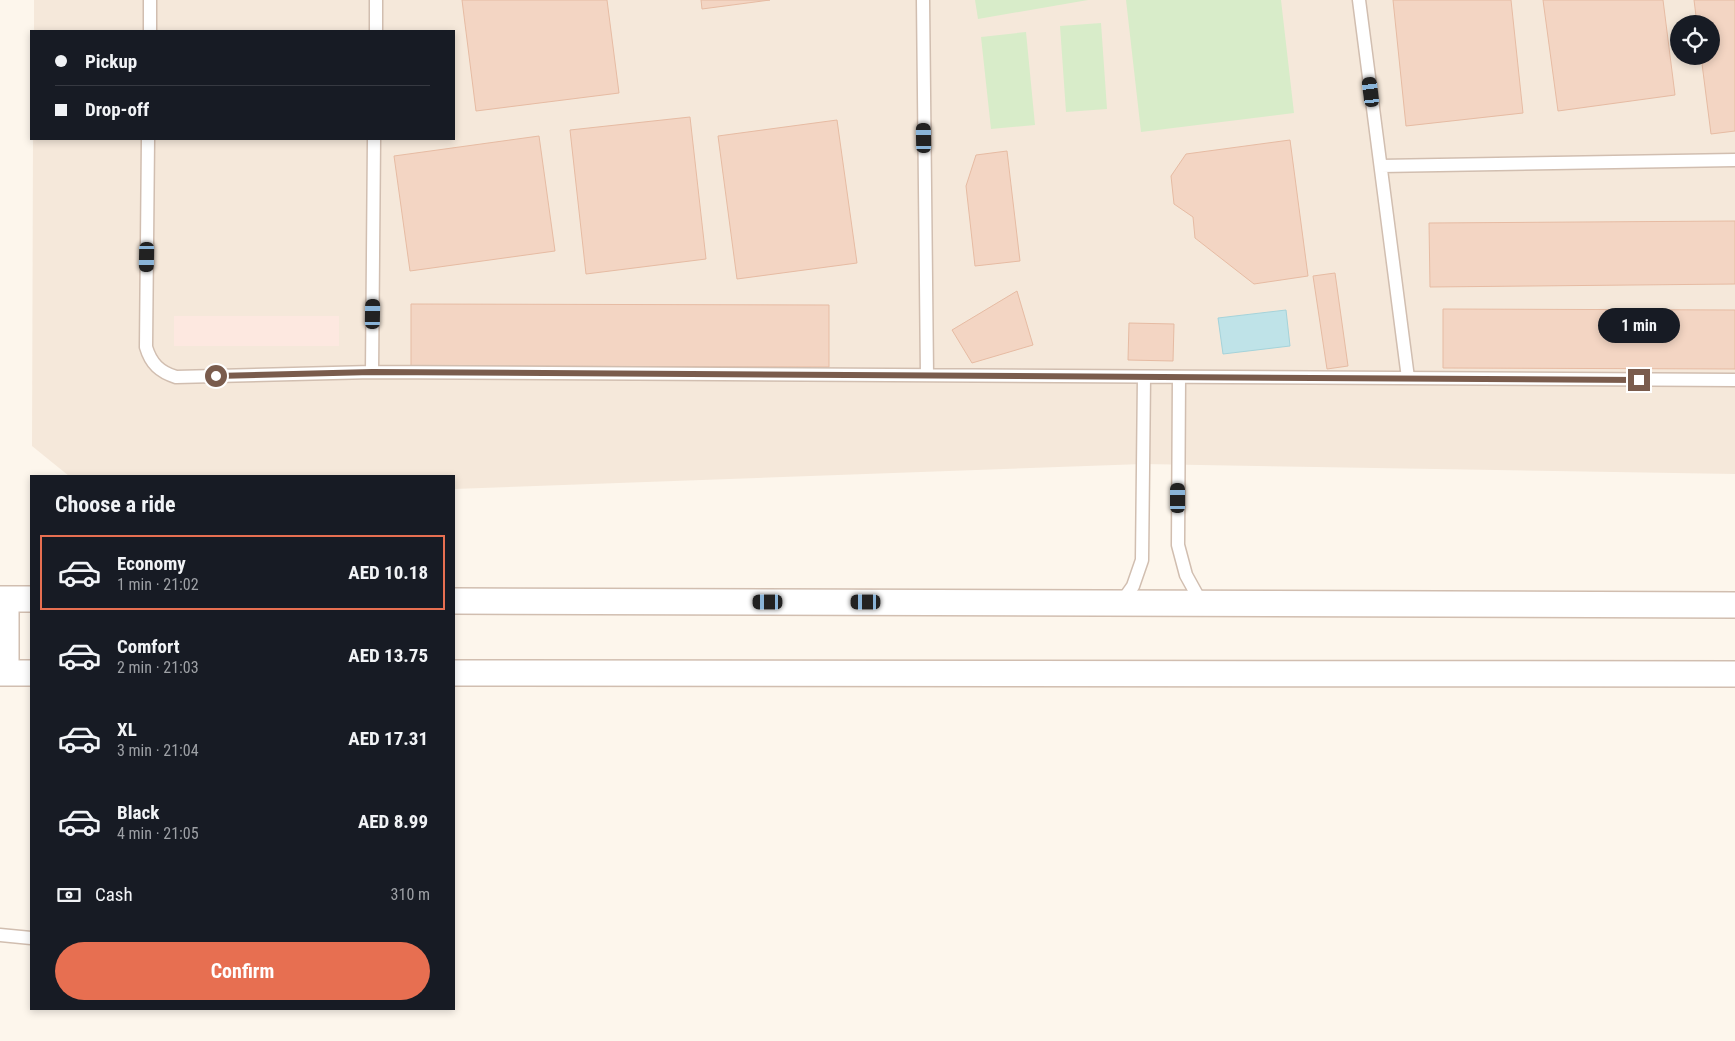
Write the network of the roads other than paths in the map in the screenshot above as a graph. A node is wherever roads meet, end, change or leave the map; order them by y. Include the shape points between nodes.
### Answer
1 (150, 0) edge
2 (376, 0) edge
3 (923, 0) edge
4 (1359, 0) edge
5 (150, 30) edge
6 (376, 30) edge
7 (148, 140) edge
8 (374, 140) edge
9 (1735, 160) edge
10 (1381, 166) junction
11 (372, 372) junction
12 (927, 375) junction
13 (1144, 377) junction
14 (1180, 377) junction
15 (1408, 378) junction
16 (1735, 380) edge
17 (3, 599) edge
18 (30, 600) edge
19 (455, 601) edge
20 (1121, 603) junction
21 (1202, 604) junction
22 (1735, 605) edge
23 (3, 673) edge
24 (30, 673) edge
25 (455, 673) edge
26 (1735, 674) edge
27 (0, 935) edge
28 (30, 938) edge

1 - 5 lane
2 - 6 lane
3 - 12 lane
4 - 10 lane
7 - 11 lane via 146,336 150,358 157,367 176,377
8 - 11 lane
9 - 10 lane
10 - 15 lane
11 - 12 lane
12 - 13 lane
13 - 14 lane
13 - 20 lane via 1142,560 1133,586
14 - 15 lane
14 - 21 lane via 1178,545 1186,575
15 - 16 lane
17 - 18 street
17 - 23 street
19 - 20 street
20 - 21 street
21 - 22 street
23 - 24 street
25 - 26 street
27 - 28 lane

